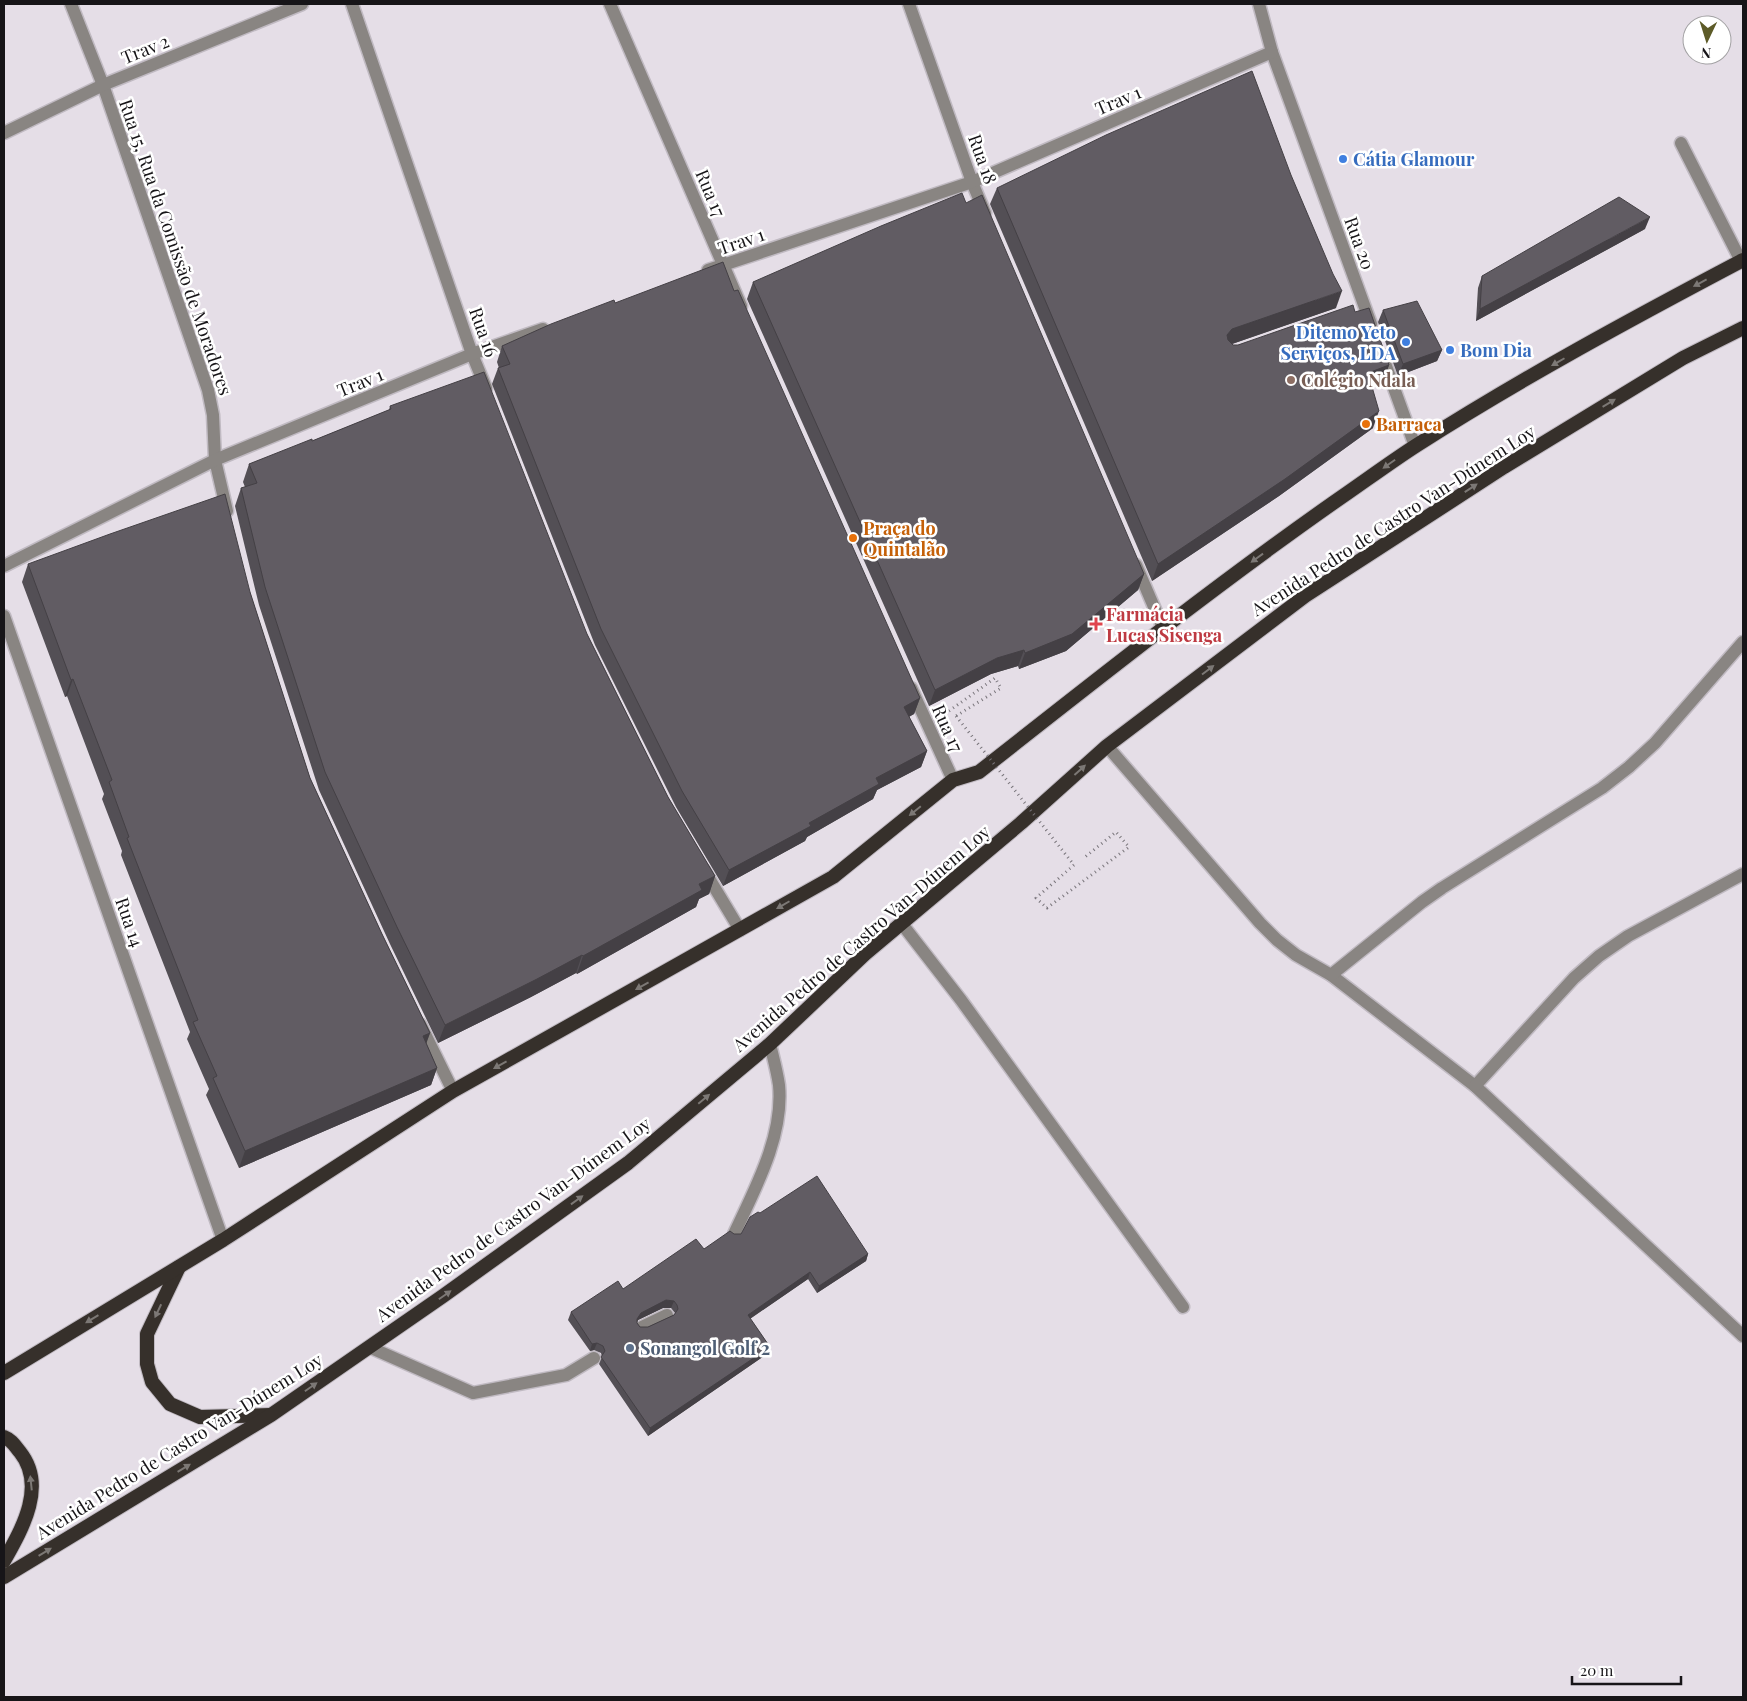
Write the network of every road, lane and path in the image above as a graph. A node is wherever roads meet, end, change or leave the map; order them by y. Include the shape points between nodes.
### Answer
1 (71, 4) edge
2 (302, 4) edge
3 (352, 4) edge
4 (610, 4) edge
5 (909, 4) edge
6 (1259, 4) edge
7 (1272, 52) junction
8 (103, 85) junction
9 (4, 133) edge
10 (1681, 142) dead end
11 (972, 182) junction
12 (992, 228) edge
13 (1742, 260) edge
14 (723, 265) junction
15 (695, 275) edge
16 (747, 319) edge
17 (556, 324) edge
18 (1743, 328) edge
19 (472, 354) junction
20 (490, 400) edge
21 (1415, 446) junction
22 (215, 460) junction
23 (231, 524) edge
24 (1132, 555) edge
25 (4, 566) edge
26 (4, 616) edge
27 (1162, 628) junction
28 (1743, 642) edge
29 (908, 681) edge
30 (928, 726) junction
31 (1108, 746) junction
32 (953, 780) junction
33 (1085, 857) dead end
34 (699, 862) edge
35 (1743, 874) edge
36 (902, 924) junction
37 (740, 930) junction
38 (1332, 975) junction
39 (414, 1011) edge
40 (770, 1044) junction
41 (1475, 1086) junction
42 (453, 1091) junction
43 (734, 1234) edge
44 (223, 1240) junction
45 (179, 1266) junction
46 (1183, 1307) dead end
47 (667, 1314) dead end
48 (642, 1327) edge
49 (1743, 1336) edge
50 (370, 1347) junction
51 (594, 1358) dead end
52 (4, 1373) edge
53 (271, 1415) junction
54 (4, 1437) edge
55 (4, 1561) edge
56 (4, 1577) edge

1 - 8 street, Rua 15, Rua da Comissão de Moradores
2 - 8 street, Trav 2
3 - 19 street, Rua 16
4 - 14 street, Rua 17
5 - 11 street, Rua 18
6 - 7 street, Rua 20
7 - 11 street, Trav 1
7 - 21 street, Rua 20
8 - 9 street, Trav 2
8 - 22 street, Rua 15, Rua da Comissão de Moradores via 208,390 213,414
10 - 13 street
11 - 12 street, Rua 18
11 - 14 street, Trav 1
13 -> 21 highway via 1660,303
14 - 15 street, Trav 1
14 - 16 street, Rua 17
17 - 19 street, Trav 1
31 -> 18 highway, Avenida Pedro de Castro Van-Dúnem Loy via 1305,596 1504,467 1683,358
19 - 20 street, Rua 16
19 - 22 street, Trav 1
21 -> 27 highway
22 - 23 street, Rua 15, Rua da Comissão de Moradores
22 - 25 street, Trav 1
24 - 27 street
26 - 44 street, Rua 14
27 - 32 highway via 979,772
28 - 38 street via 1656,744 1629,767 1602,788 1422,902
29 - 30 street, Rua 17
30 - 32 street, Rua 17
30 - 33 path, bridge via 995,678 1001,688 956,716 1074,864 1036,898 1047,908 1129,847 1116,832
36 -> 31 highway, Avenida Pedro de Castro Van-Dúnem Loy
31 - 38 street via 1260,923 1296,955
32 -> 37 highway via 833,877
34 - 37 street
35 - 41 street via 1628,936 1599,956 1574,978
36 - 40 highway, Avenida Pedro de Castro Van-Dúnem Loy
36 - 46 street via 961,1000
37 -> 42 highway
38 - 41 street
39 - 42 street
40 - 43 street via 779,1086 778,1122 762,1174
50 -> 40 highway, Avenida Pedro de Castro Van-Dúnem Loy via 628,1163
41 - 49 street
42 - 44 highway
44 - 45 highway
45 -> 52 highway
45 -> 53 highway via 147,1334 152,1382 170,1404 200,1417
47 - 48 street
50 - 51 street via 473,1393 566,1375
53 -> 50 highway, Avenida Pedro de Castro Van-Dúnem Loy
56 -> 53 highway, Avenida Pedro de Castro Van-Dúnem Loy
55 -> 54 highway via 29,1509 33,1486 26,1459 11,1440

